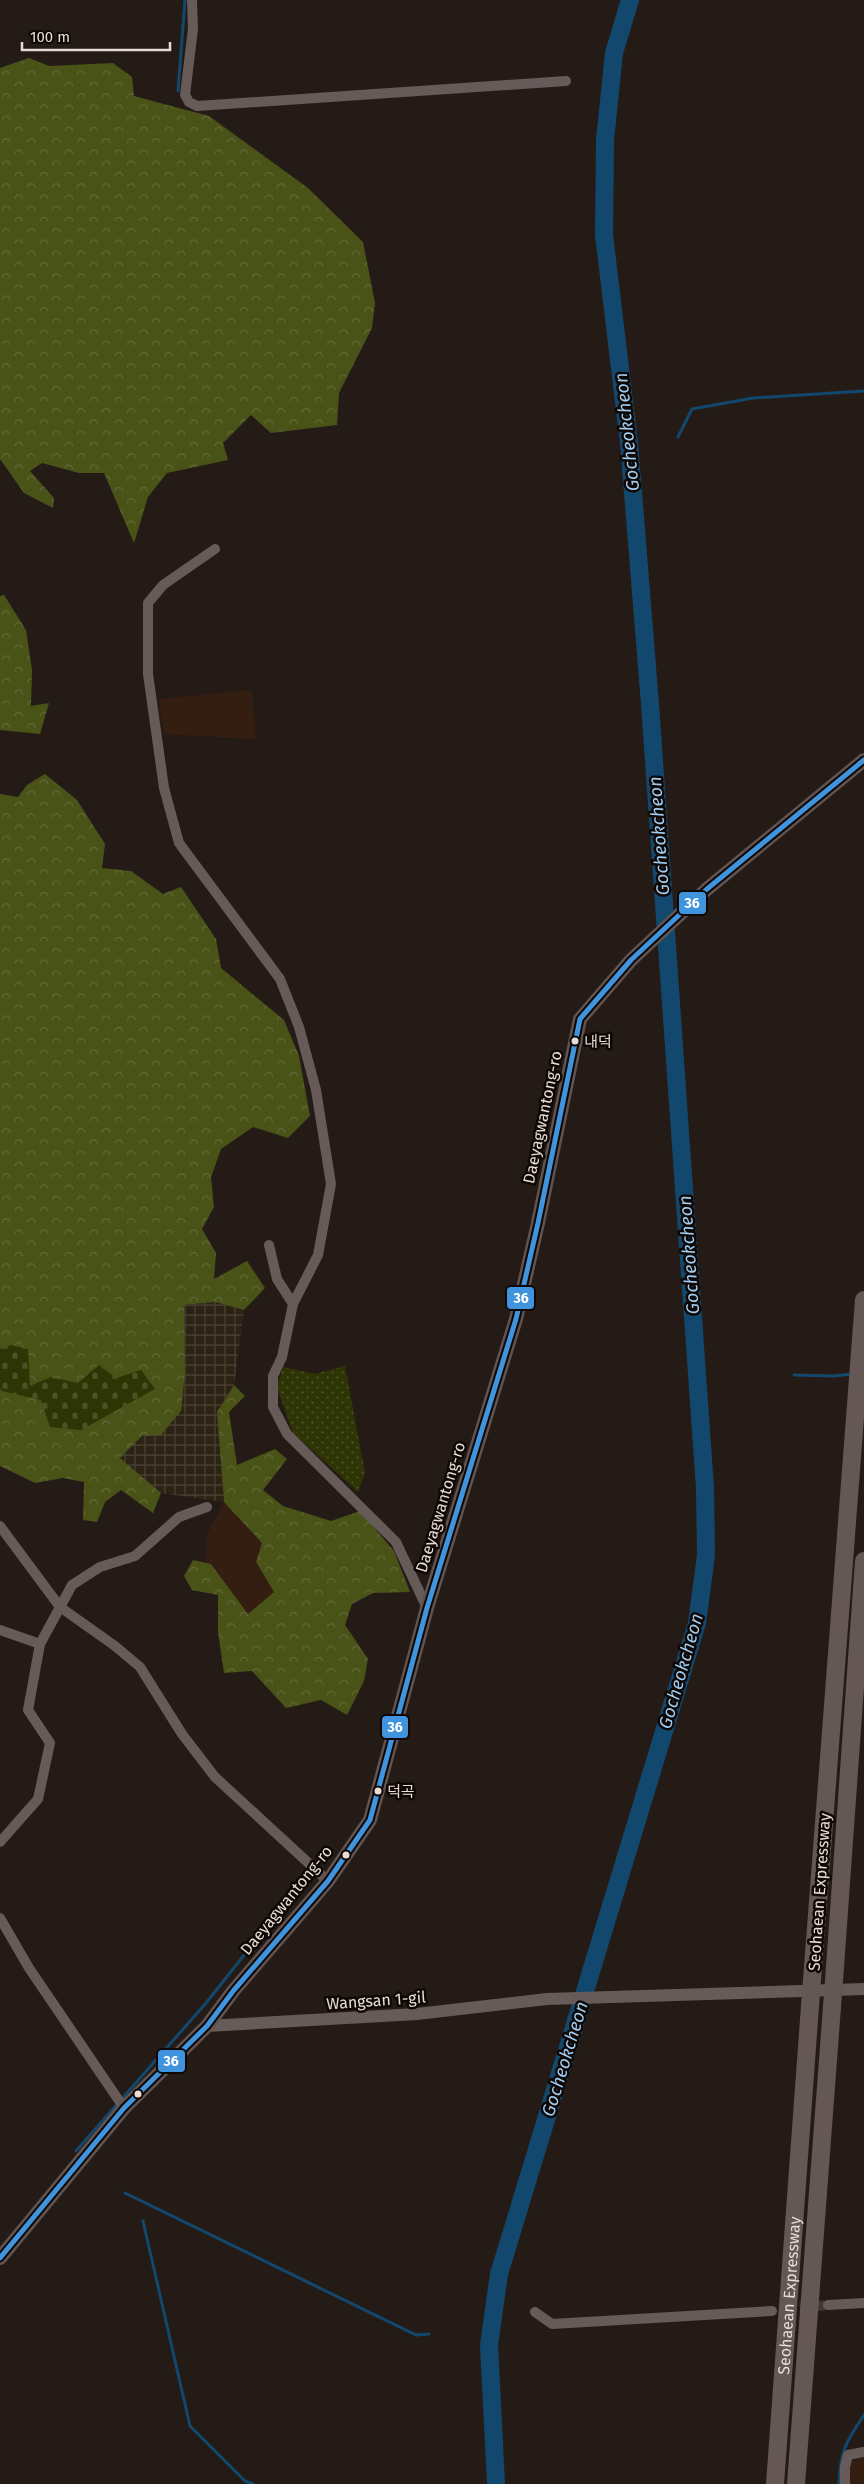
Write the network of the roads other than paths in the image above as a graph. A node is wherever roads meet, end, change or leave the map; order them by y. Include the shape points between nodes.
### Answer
1 (192, 0) edge
2 (566, 81) dead end
3 (214, 549) dead end
4 (864, 760) edge
5 (269, 1245) dead end
6 (864, 1300) edge
7 (293, 1304) junction
8 (207, 1507) dead end
9 (0, 1526) edge
10 (864, 1561) edge
11 (60, 1607) junction
12 (427, 1608) junction
13 (0, 1630) edge
14 (40, 1644) junction
15 (0, 1842) edge
16 (328, 1881) junction
17 (0, 1918) edge
18 (864, 1989) edge
19 (206, 2026) junction
20 (121, 2103) junction
21 (0, 2258) edge
22 (864, 2303) edge
23 (828, 2306) tunnel mouth
24 (772, 2310) tunnel mouth
25 (535, 2312) dead end
26 (864, 2452) edge
27 (776, 2484) edge
28 (796, 2484) edge
29 (845, 2484) edge

1 - 2 street via 193,29 185,95 197,106
3 - 7 street via 163,585 148,602 148,674 164,788 180,843 280,980 299,1027 316,1090 331,1184 318,1255
4 - 12 main road, Daeyagwantong-ro via 698,898 639,952 580,1020 516,1319
5 - 7 street via 277,1279
6 - 27 highway, Seohaean Expressway, bridge
7 - 12 street via 282,1357 273,1376 273,1406 287,1434 396,1542
8 - 11 street via 179,1518 135,1556 100,1567 72,1585
9 - 11 street
10 - 28 highway, Seohaean Expressway, bridge
11 - 14 street
11 - 16 street via 140,1667 182,1734 215,1777
12 - 16 main road, Daeyagwantong-ro via 370,1820
13 - 14 street
14 - 15 street via 28,1710 50,1743 38,1799
16 - 19 main road, Daeyagwantong-ro
17 - 20 street via 29,1968
18 - 19 street, Wangsan 1-gil via 547,1999 417,2014
19 - 20 main road, Daeyagwantong-ro
20 - 21 main road, Daeyagwantong-ro
22 - 23 street
24 - 25 street via 552,2324
26 - 29 street via 848,2455

